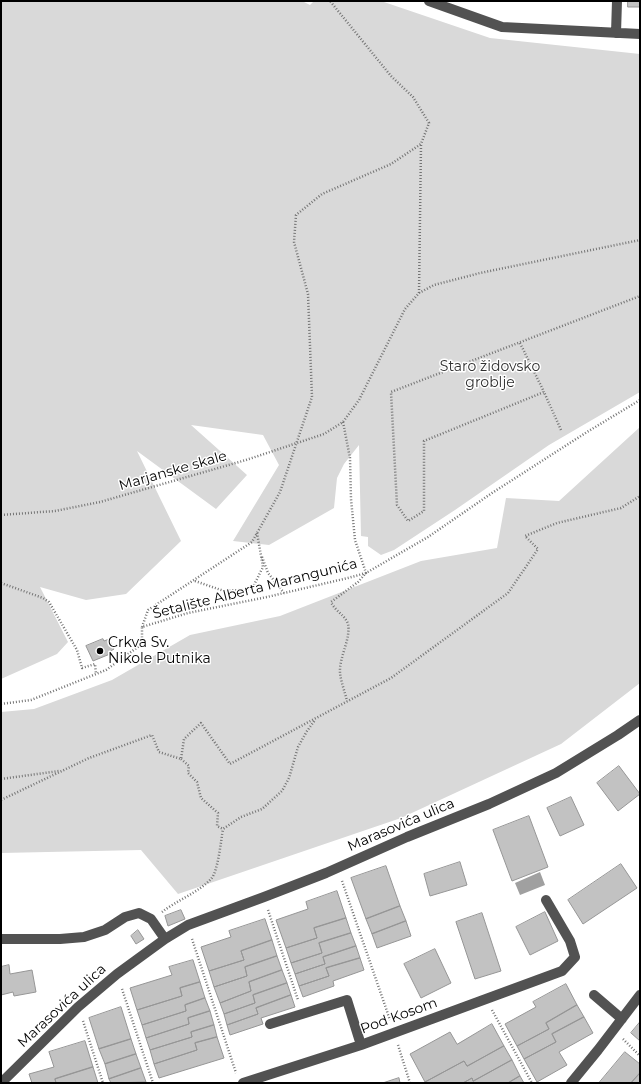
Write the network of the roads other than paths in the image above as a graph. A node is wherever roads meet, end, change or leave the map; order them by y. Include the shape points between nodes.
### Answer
1 (429, 1) edge
2 (617, 1) edge
3 (616, 34) junction
4 (640, 34) edge
5 (640, 720) edge
6 (546, 900) dead end
7 (1, 939) edge
8 (165, 939) junction
9 (594, 995) dead end
10 (640, 995) edge
11 (622, 1019) junction
12 (270, 1024) dead end
13 (361, 1044) junction
14 (240, 1080) edge
15 (1, 1083) edge
16 (571, 1083) edge

1 - 3 street via 502,27
2 - 3 street
3 - 4 street
5 - 8 street, Marasovića ulica via 556,773 489,804 338,868 188,925
6 - 13 street, Pod Kosom via 570,941 575,957 562,971
7 - 8 street via 84,937 139,913 152,919
8 - 15 street, Marasovića ulica via 117,974 78,1008
9 - 11 street
10 - 11 street
11 - 16 street
12 - 13 street via 347,1000
13 - 14 street, Pod Kosom

